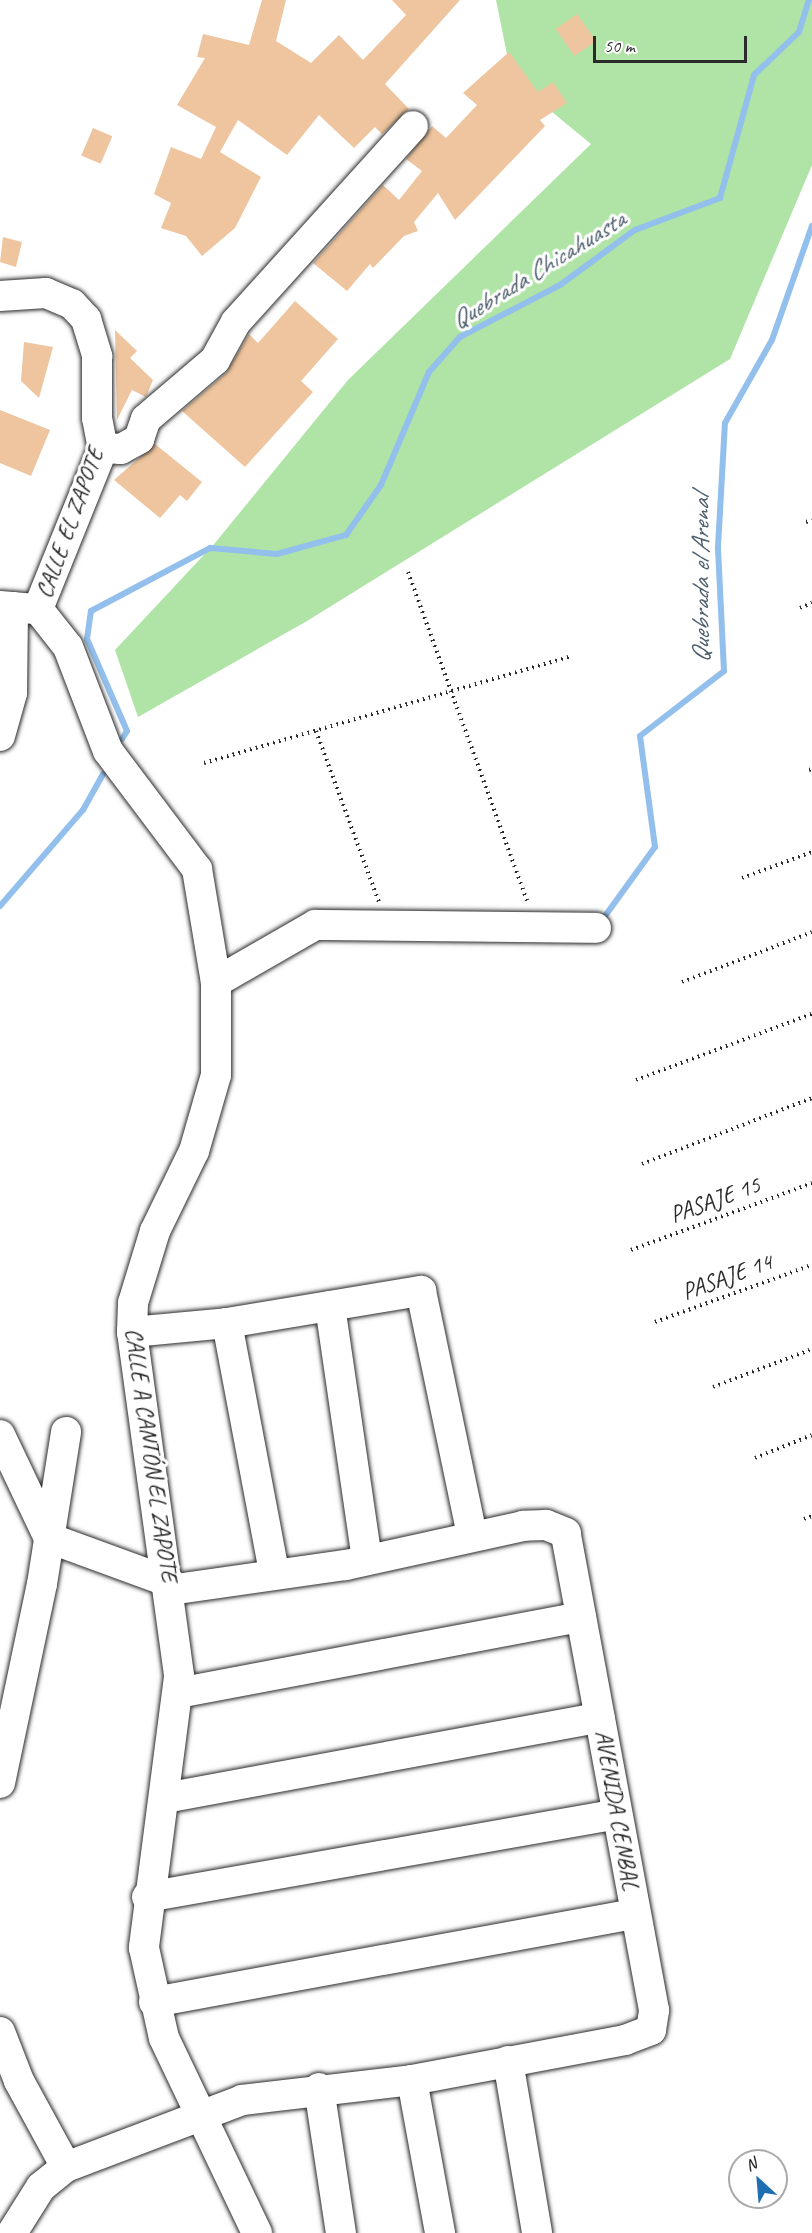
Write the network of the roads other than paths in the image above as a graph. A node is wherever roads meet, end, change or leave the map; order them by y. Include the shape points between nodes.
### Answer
1 (413, 126) dead end
2 (0, 296) edge
3 (103, 448) junction
4 (17, 607) edge
5 (0, 736) edge
6 (596, 928) dead end
7 (216, 982) junction
8 (330, 1306) junction
9 (227, 1323) junction
10 (132, 1332) junction
11 (66, 1432) dead end
12 (0, 1435) edge
13 (472, 1535) junction
14 (49, 1538) junction
15 (367, 1559) junction
16 (274, 1572) junction
17 (169, 1586) junction
18 (581, 1617) junction
19 (178, 1693) junction
20 (600, 1717) junction
21 (0, 1783) edge
22 (165, 1798) junction
23 (617, 1814) junction
24 (147, 1897) junction
25 (635, 1914) junction
26 (154, 2002) junction
27 (0, 2032) edge
28 (508, 2061) junction
29 (412, 2080) junction
30 (319, 2088) junction
31 (198, 2115) junction
32 (66, 2168) junction
33 (12, 2233) edge
34 (256, 2233) edge
35 (342, 2233) edge
36 (440, 2233) edge
37 (537, 2233) edge

1 - 3 street via 236,322 214,360 146,419 139,439 121,449
2 - 3 street, CALLE EL ZAPOTE via 45,293 72,304 86,319 97,356
3 - 4 street, CALLE EL ZAPOTE
4 - 5 street via 12,693
4 - 7 street, CALLE A CANTÓN EL ZAPOTE via 68,647 108,751 197,869
6 - 7 street via 315,925
7 - 10 street, CALLE A CANTÓN EL ZAPOTE via 216,1075 194,1151 155,1231 133,1302
8 - 9 street
8 - 13 street via 422,1291
8 - 15 street
9 - 10 street
9 - 16 street
10 - 17 street, CALLE A CANTÓN EL ZAPOTE
11 - 14 street
12 - 14 street
13 - 15 street, AVENIDA CENBAL
13 - 18 street, AVENIDA CENBAL via 546,1525 566,1533
14 - 17 street
14 - 21 street
15 - 16 street, AVENIDA CENBAL
16 - 17 street, AVENIDA CENBAL
17 - 19 street, CALLE A CANTÓN EL ZAPOTE
18 - 19 street
18 - 20 street, AVENIDA CENBAL
19 - 22 street, CALLE A CANTÓN EL ZAPOTE
20 - 22 street
20 - 23 street, AVENIDA CENBAL
22 - 24 street, CALLE A CANTÓN EL ZAPOTE
23 - 24 street
23 - 25 street, AVENIDA CENBAL
24 - 26 street, CALLE A CANTÓN EL ZAPOTE via 144,1948
25 - 26 street
25 - 28 street, AVENIDA CENBAL via 654,2010 651,2030 625,2040
26 - 31 street, CALLE A CANTÓN EL ZAPOTE
27 - 32 street via 19,2081
28 - 29 street, AVENIDA CENBAL
28 - 37 street
29 - 30 street, AVENIDA CENBAL
29 - 36 street
30 - 31 street, AVENIDA CENBAL via 242,2100
30 - 35 street
31 - 32 street, AVENIDA CENBAL
31 - 34 street, CALLE A CANTÓN EL ZAPOTE
32 - 33 street, AVENIDA CENBAL via 41,2187

